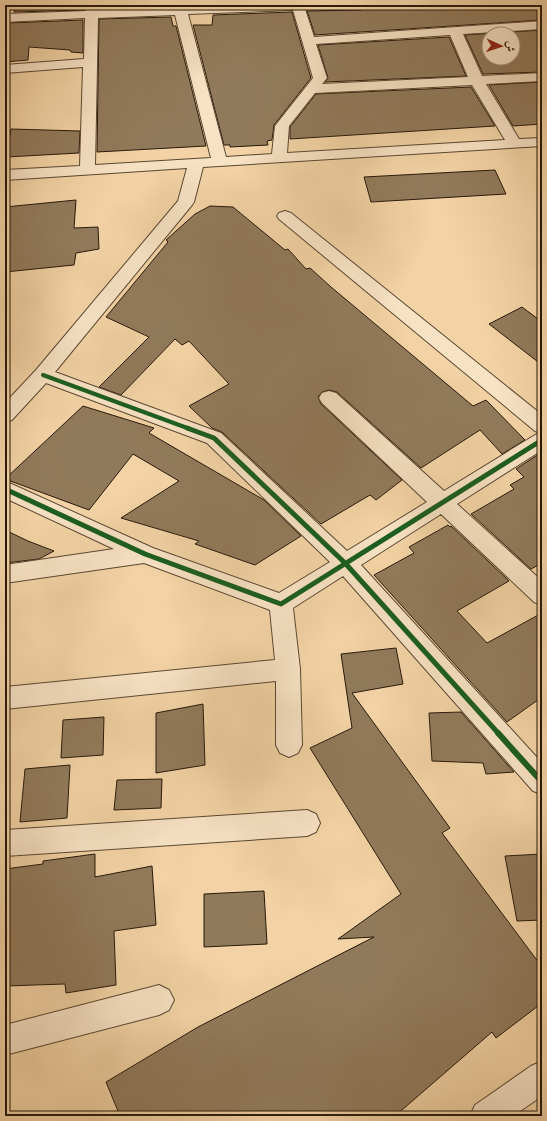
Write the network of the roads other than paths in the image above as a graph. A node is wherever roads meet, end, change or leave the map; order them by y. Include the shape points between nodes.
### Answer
1 (313, 5) edge
2 (279, 6) edge
3 (298, 6) edge
4 (179, 8) edge
5 (92, 9) edge
6 (5, 18) edge
7 (542, 25) edge
8 (456, 31) junction
9 (308, 41) junction
10 (90, 63) junction
11 (5, 69) edge
12 (542, 77) edge
13 (477, 80) junction
14 (311, 89) junction
15 (542, 142) edge
16 (515, 144) junction
17 (279, 158) junction
18 (220, 162) junction
19 (196, 164) junction
20 (87, 170) junction
21 (5, 175) edge
22 (285, 216) dead end
23 (43, 375) junction
24 (330, 398) dead end
25 (5, 415) edge
26 (542, 426) edge
27 (542, 440) edge
28 (5, 489) edge
29 (442, 503) junction
30 (145, 554) junction
31 (345, 563) junction
32 (5, 574) edge
33 (542, 595) edge
34 (281, 604) junction
35 (288, 669) junction
36 (5, 698) edge
37 (289, 745) dead end
38 (542, 782) edge
39 (307, 823) dead end
40 (5, 843) edge
41 (159, 1000) dead end
42 (5, 1040) edge
43 (542, 1077) edge
44 (486, 1116) edge

1 - 3 street
2 - 3 street
2 - 4 street
3 - 9 street
4 - 5 street
4 - 18 street
5 - 6 street
5 - 10 street
7 - 8 street
8 - 9 street
8 - 13 street
9 - 14 street via 320,78
10 - 11 street
10 - 20 street
12 - 13 street
13 - 14 street
13 - 16 street
14 - 17 street via 282,126
15 - 16 street
16 - 17 street
17 - 18 street
18 - 19 street
19 - 20 street
19 - 23 street via 186,202
20 - 21 street
22 - 26 street
23 - 25 street
23 - 31 street via 214,438
24 - 29 street
27 - 29 street
28 - 30 street
29 - 31 street
29 - 33 street
30 - 32 street
30 - 34 street
31 - 34 street
31 - 38 street
34 - 35 street
35 - 36 street
35 - 37 street
39 - 40 street
41 - 42 street
43 - 44 street

